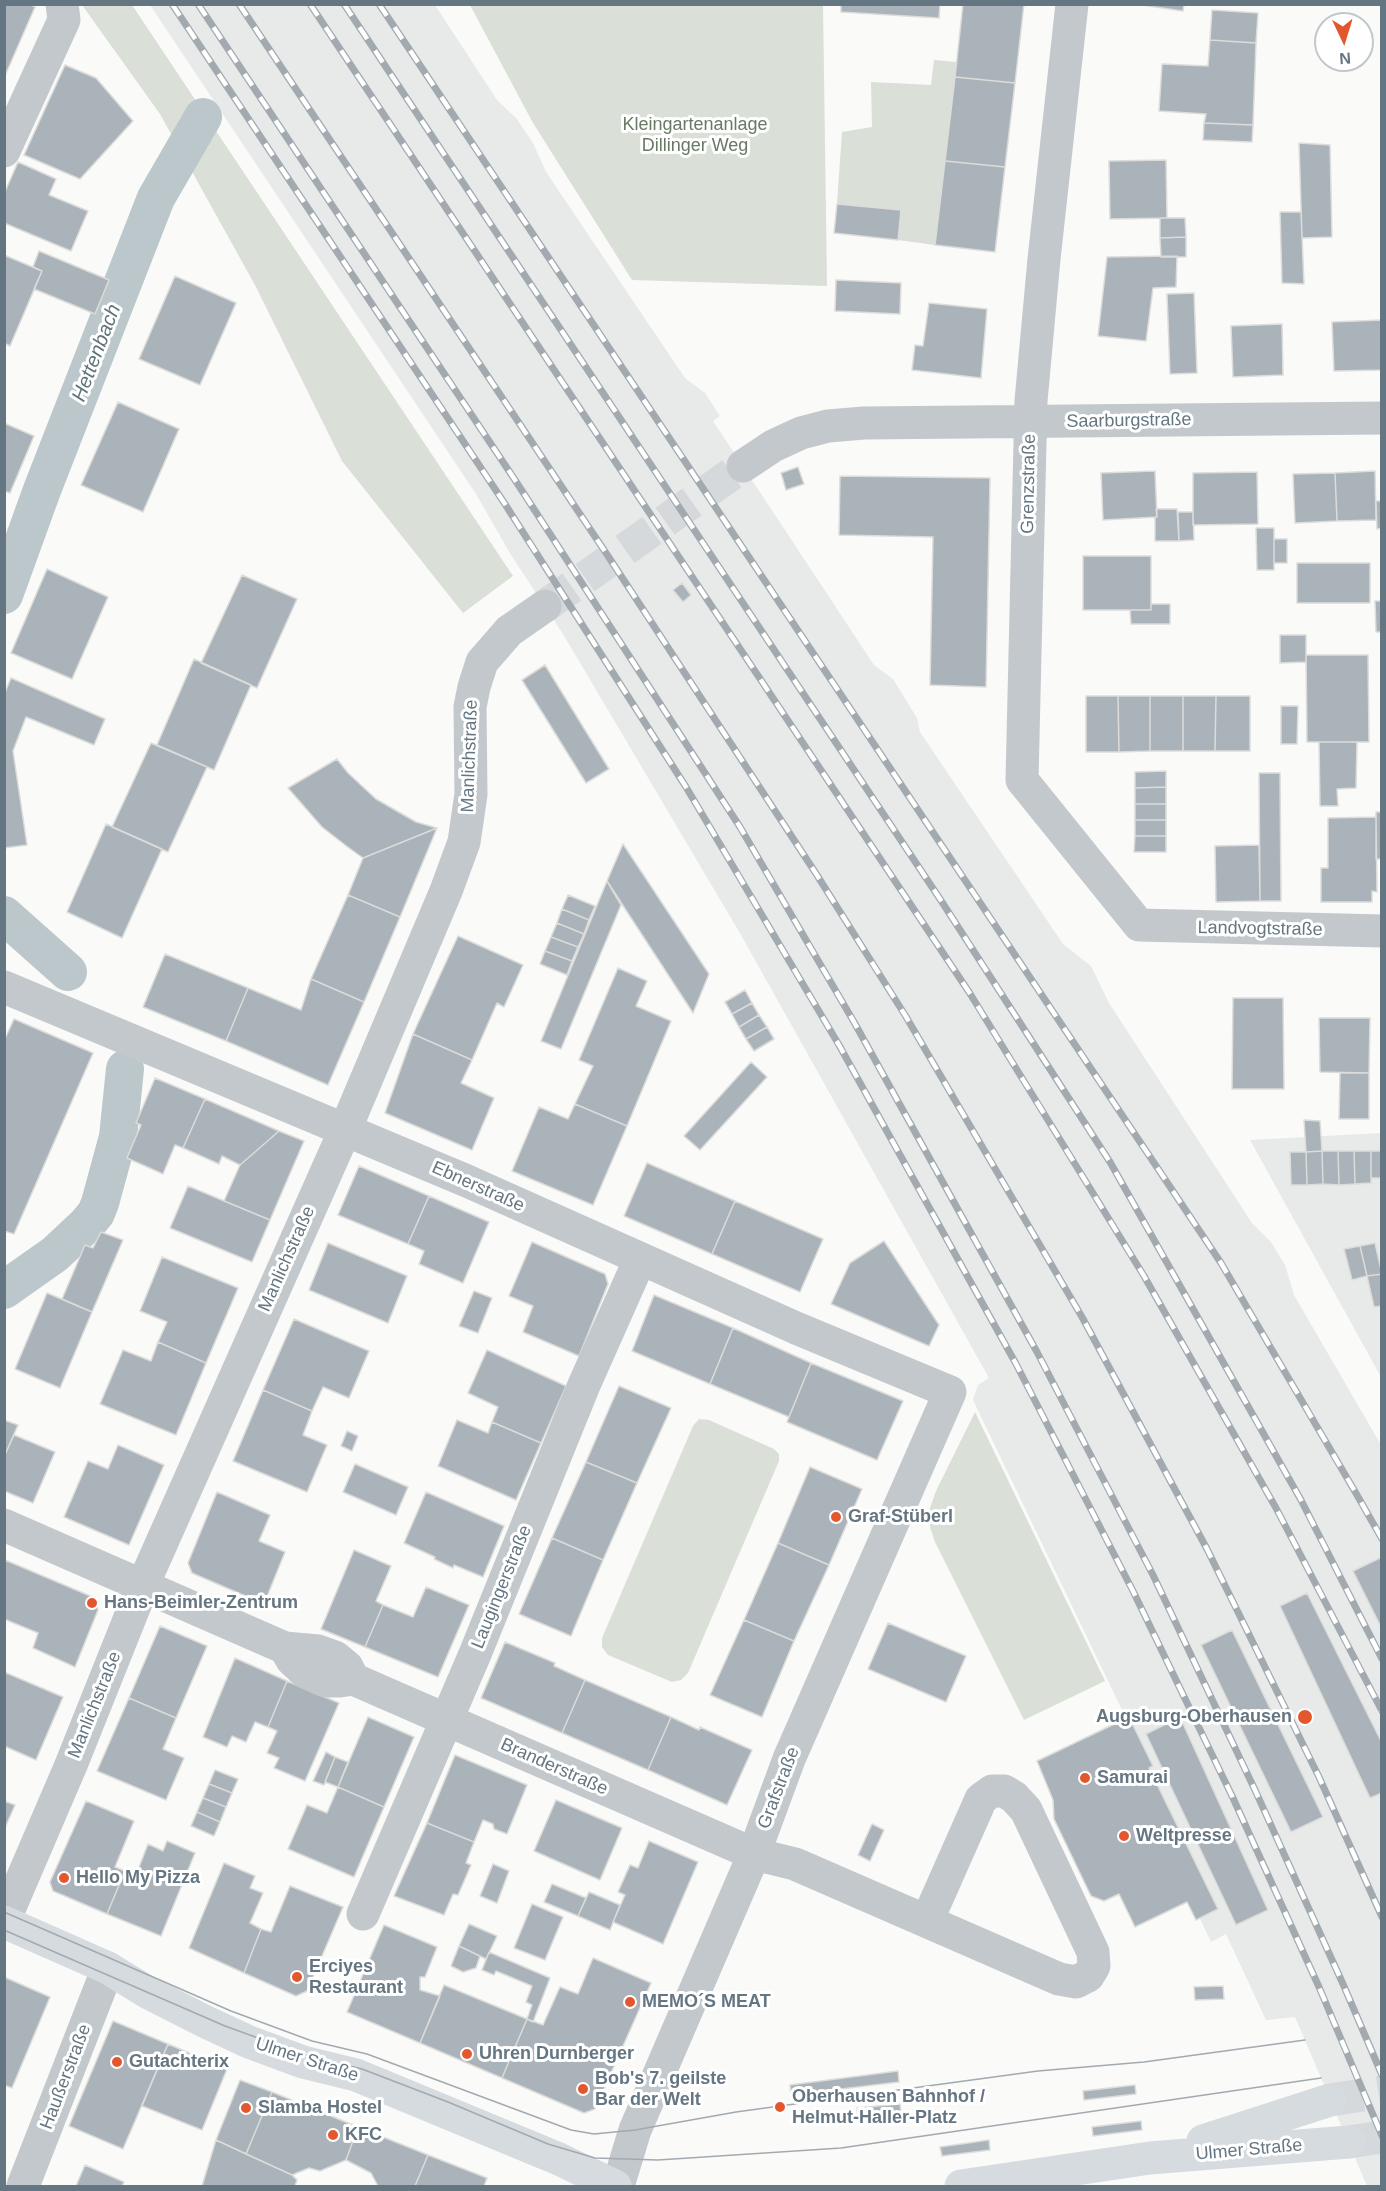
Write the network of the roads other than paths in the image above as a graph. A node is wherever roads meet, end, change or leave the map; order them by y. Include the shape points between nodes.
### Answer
1 (62, 4) edge
2 (1072, 4) edge
3 (4, 151) edge
4 (1382, 418) edge
5 (1030, 423) junction
6 (743, 465) tunnel mouth
7 (545, 606) tunnel mouth
8 (1139, 925) joint
9 (1382, 931) edge
10 (4, 987) edge
11 (345, 1130) junction
12 (640, 1259) junction
13 (950, 1392) joint
14 (4, 1525) edge
15 (143, 1585) junction
16 (447, 1718) junction
17 (754, 1854) junction
18 (363, 1914) dead end
19 (4, 1921) edge
20 (927, 1921) junction
21 (108, 1968) junction
22 (1330, 2100) tunnel mouth
23 (1348, 2142) tunnel mouth
24 (1150, 2158) junction
25 (1069, 2178) edge
26 (23, 2187) edge
27 (617, 2187) edge
28 (961, 2187) edge

1 - 3 street via 63,20
2 - 5 street, Grenzstraße
4 - 5 street, Saarburgstraße
5 - 6 street, Saarburgstraße via 828,426 772,446
5 - 8 street, Grenzstraße via 1022,780
7 - 11 street, Manlichstraße via 509,632 482,662 470,707 471,794 464,842 447,891
8 - 9 street, Landvogtstraße
10 - 11 street, Ebnerstraße
11 - 12 street, Ebnerstraße
11 - 15 street, Manlichstraße
12 - 13 street, Ebnerstraße
12 - 16 street, Laugingerstraße
13 - 17 street, Grafstraße via 789,1759
14 - 15 street, Branderstraße
15 - 16 street, Branderstraße via 285,1648 305,1672 325,1681 353,1679
15 - 19 street, Manlichstraße
16 - 17 street, Branderstraße
16 - 18 street, Laugingerstraße
17 - 20 street, Branderstraße via 795,1864
17 - 27 street, Grafstraße via 635,2130
19 - 21 street, Ulmer Straße
20 - 20 street, Branderstraße via 981,1799 992,1791 1004,1791 1026,1810 1094,1952 1094,1966 1088,1976 1076,1982 1059,1979
21 - 26 street, Haußerstraße
21 - 27 street, Ulmer Straße via 147,1992 249,2042 303,2062 356,2075
22 - 24 street, Ulmer Straße
23 - 24 street, Ulmer Straße
24 - 25 street, Ulmer Straße
25 - 28 street, Ulmer Straße

